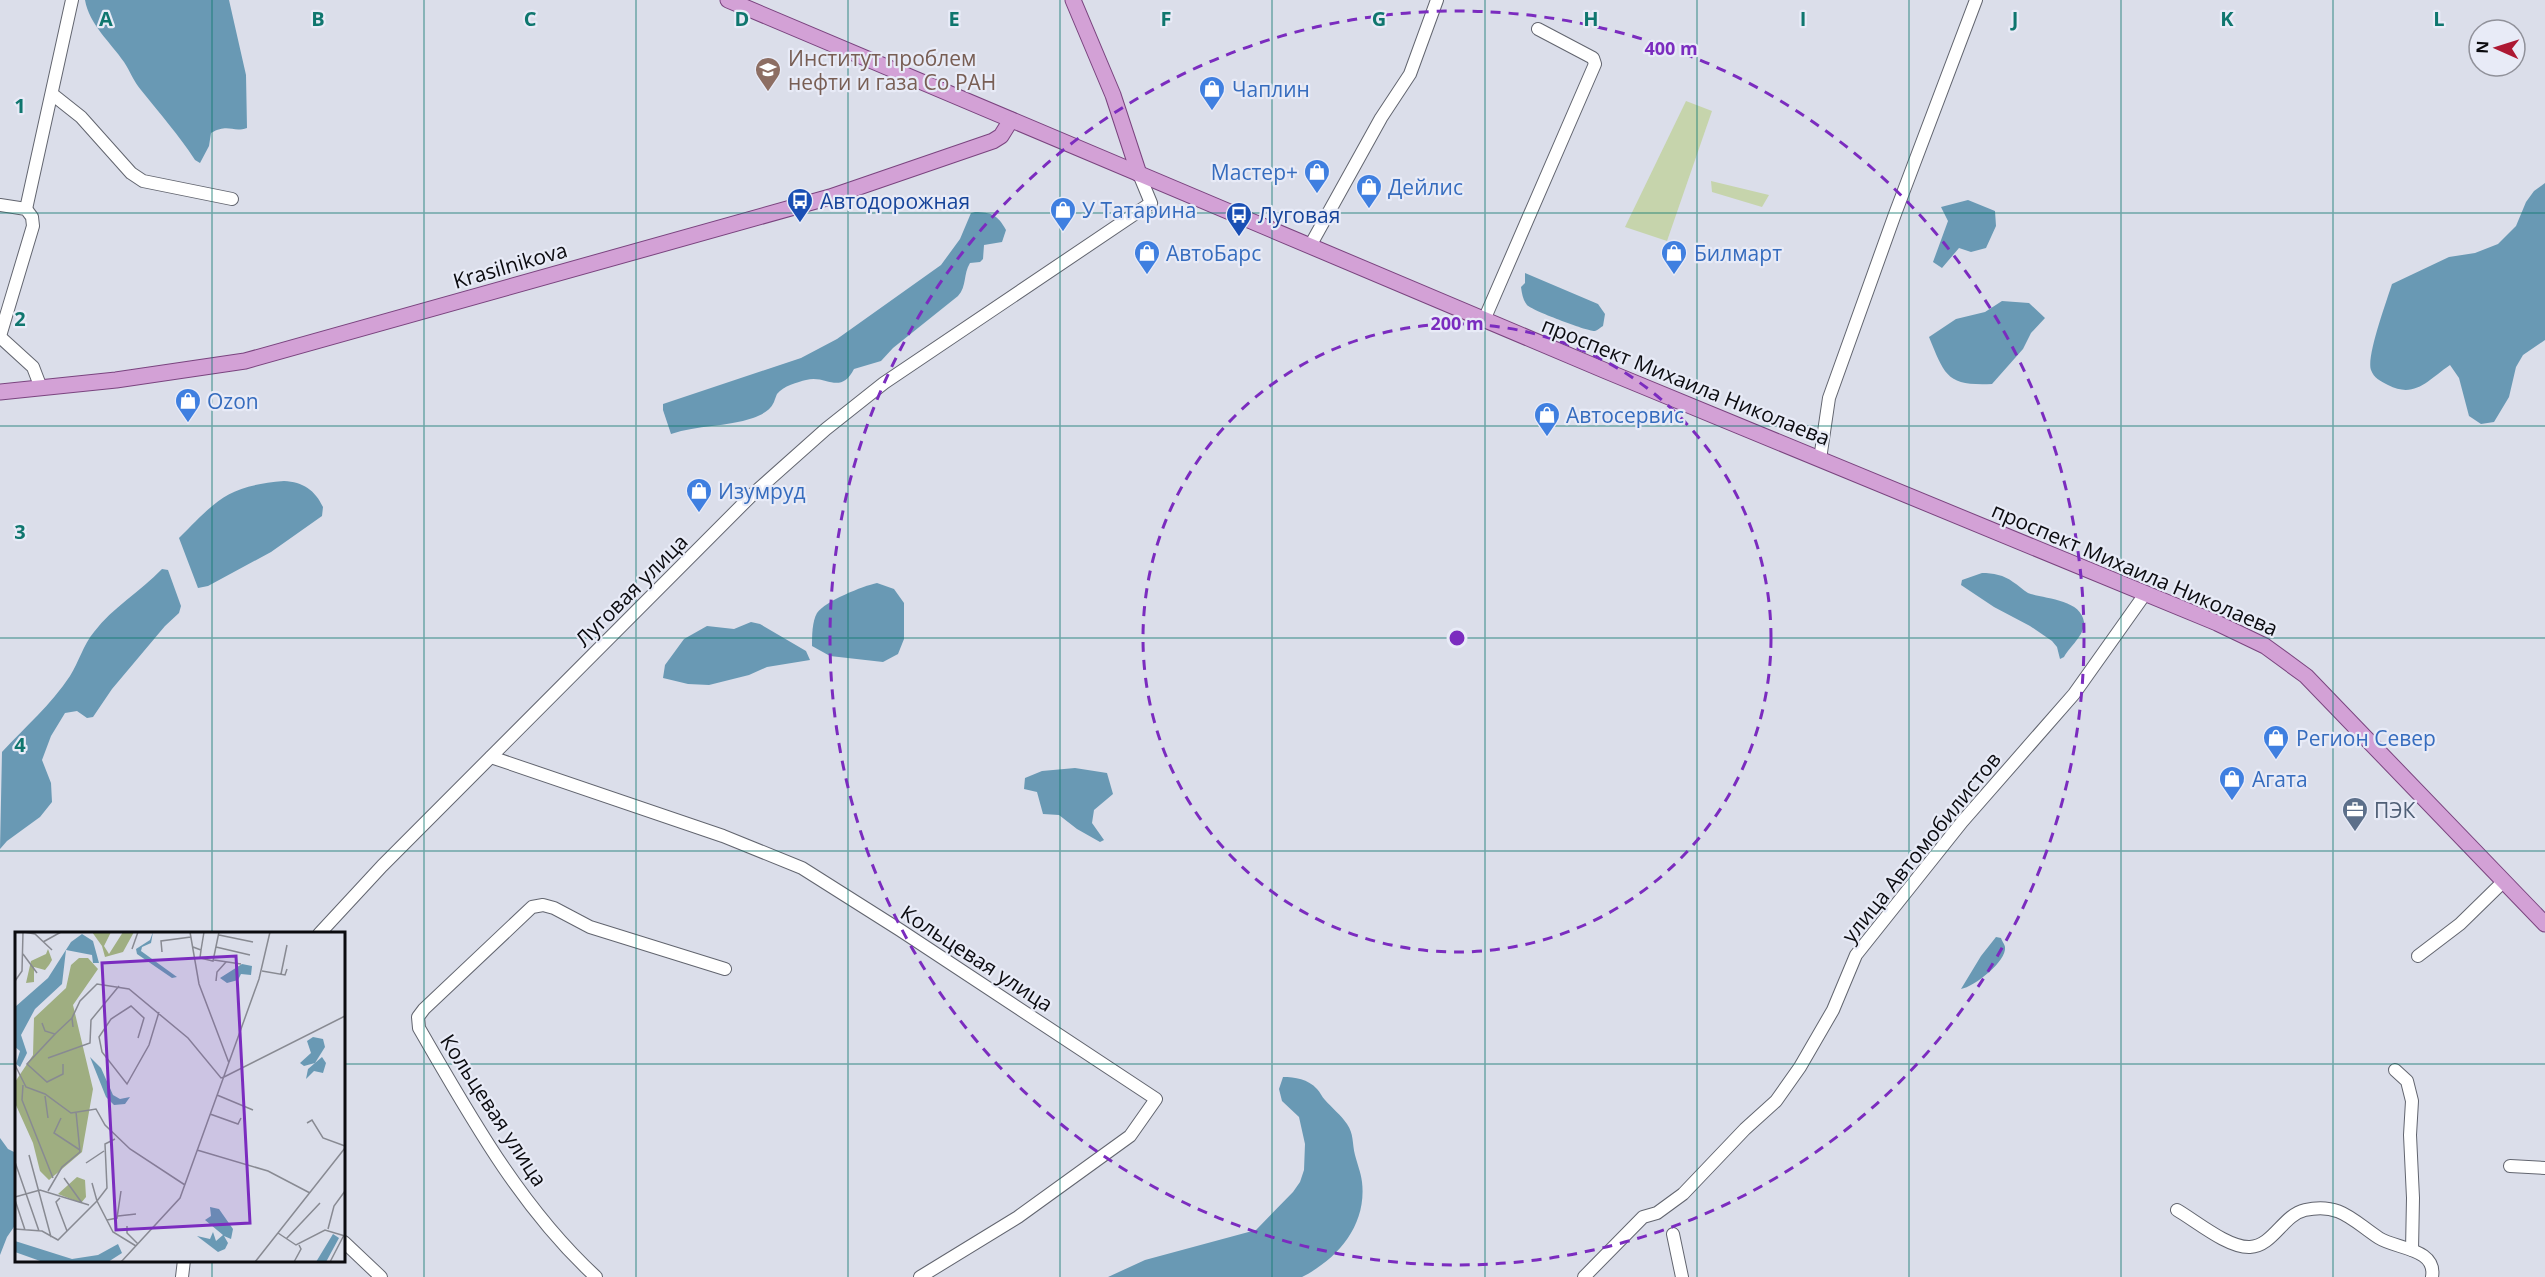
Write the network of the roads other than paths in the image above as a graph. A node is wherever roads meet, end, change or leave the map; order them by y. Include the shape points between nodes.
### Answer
1 (72, 0) edge
2 (728, 0) edge
3 (1072, 0) edge
4 (1437, 0) edge
5 (1976, 0) edge
6 (1538, 28) dead end
7 (52, 94) junction
8 (1011, 120) junction
9 (1139, 174) junction
10 (232, 198) dead end
11 (0, 205) edge
12 (26, 209) junction
13 (1310, 246) junction
14 (1484, 320) junction
15 (0, 336) edge
16 (41, 388) junction
17 (0, 392) edge
18 (1820, 459) junction
19 (2145, 594) junction
20 (491, 757) junction
21 (2504, 882) junction
22 (2545, 924) edge
23 (320, 932) edge
24 (2418, 956) dead end
25 (725, 969) dead end
26 (2396, 1070) dead end
27 (2510, 1167) dead end
28 (2545, 1168) edge
29 (2177, 1210) dead end
30 (1673, 1234) dead end
31 (345, 1243) edge
32 (2412, 1250) junction
33 (184, 1262) edge
34 (182, 1277) edge
35 (381, 1277) edge
36 (596, 1277) edge
37 (920, 1277) edge
38 (1584, 1277) edge
39 (1682, 1277) edge
40 (2432, 1277) edge

1 - 7 street
2 - 8 main road, проспект Михаила Николаева
3 - 9 main road via 1113,94
4 - 13 street via 1410,74 1381,117
5 - 18 street via 1830,398
6 - 14 street via 1593,58 1595,64
7 - 10 street via 81,117 131,173 143,181
7 - 12 street
8 - 9 main road, проспект Михаила Николаева
8 - 16 main road, Krasilnikova via 993,141 830,197 268,355 213,367
9 - 13 main road, проспект Михаила Николаева
9 - 20 street, Луговая улица via 1151,203 884,383 826,429 753,495
11 - 12 street
12 - 15 street via 33,226
13 - 14 main road, проспект Михаила Николаева
14 - 18 main road, проспект Михаила Николаева
15 - 16 street via 33,367
16 - 17 main road, Krasilnikova
18 - 19 main road, проспект Михаила Николаева
19 - 21 main road, проспект Михаила Николаева via 2248,637 2292,664
19 - 38 street, улица Автомобилистов via 2074,693 1856,955 1833,1010 1776,1101 1683,1194 1643,1218
20 - 23 street, Луговая улица
20 - 37 street, Кольцевая улица via 723,836 802,868 1156,1099 1130,1136 1018,1216
21 - 22 main road, проспект Михаила Николаева
21 - 24 street via 2460,924
25 - 36 street, Кольцевая улица via 591,927 543,905 532,907 418,1017 419,1028 482,1137 536,1212
26 - 32 street via 2407,1081 2412,1101
27 - 28 street
29 - 32 street via 2227,1240 2249,1247 2266,1241 2295,1212 2324,1208 2353,1218 2379,1238
30 - 39 street
31 - 35 street
32 - 40 street via 2430,1263
33 - 34 street

